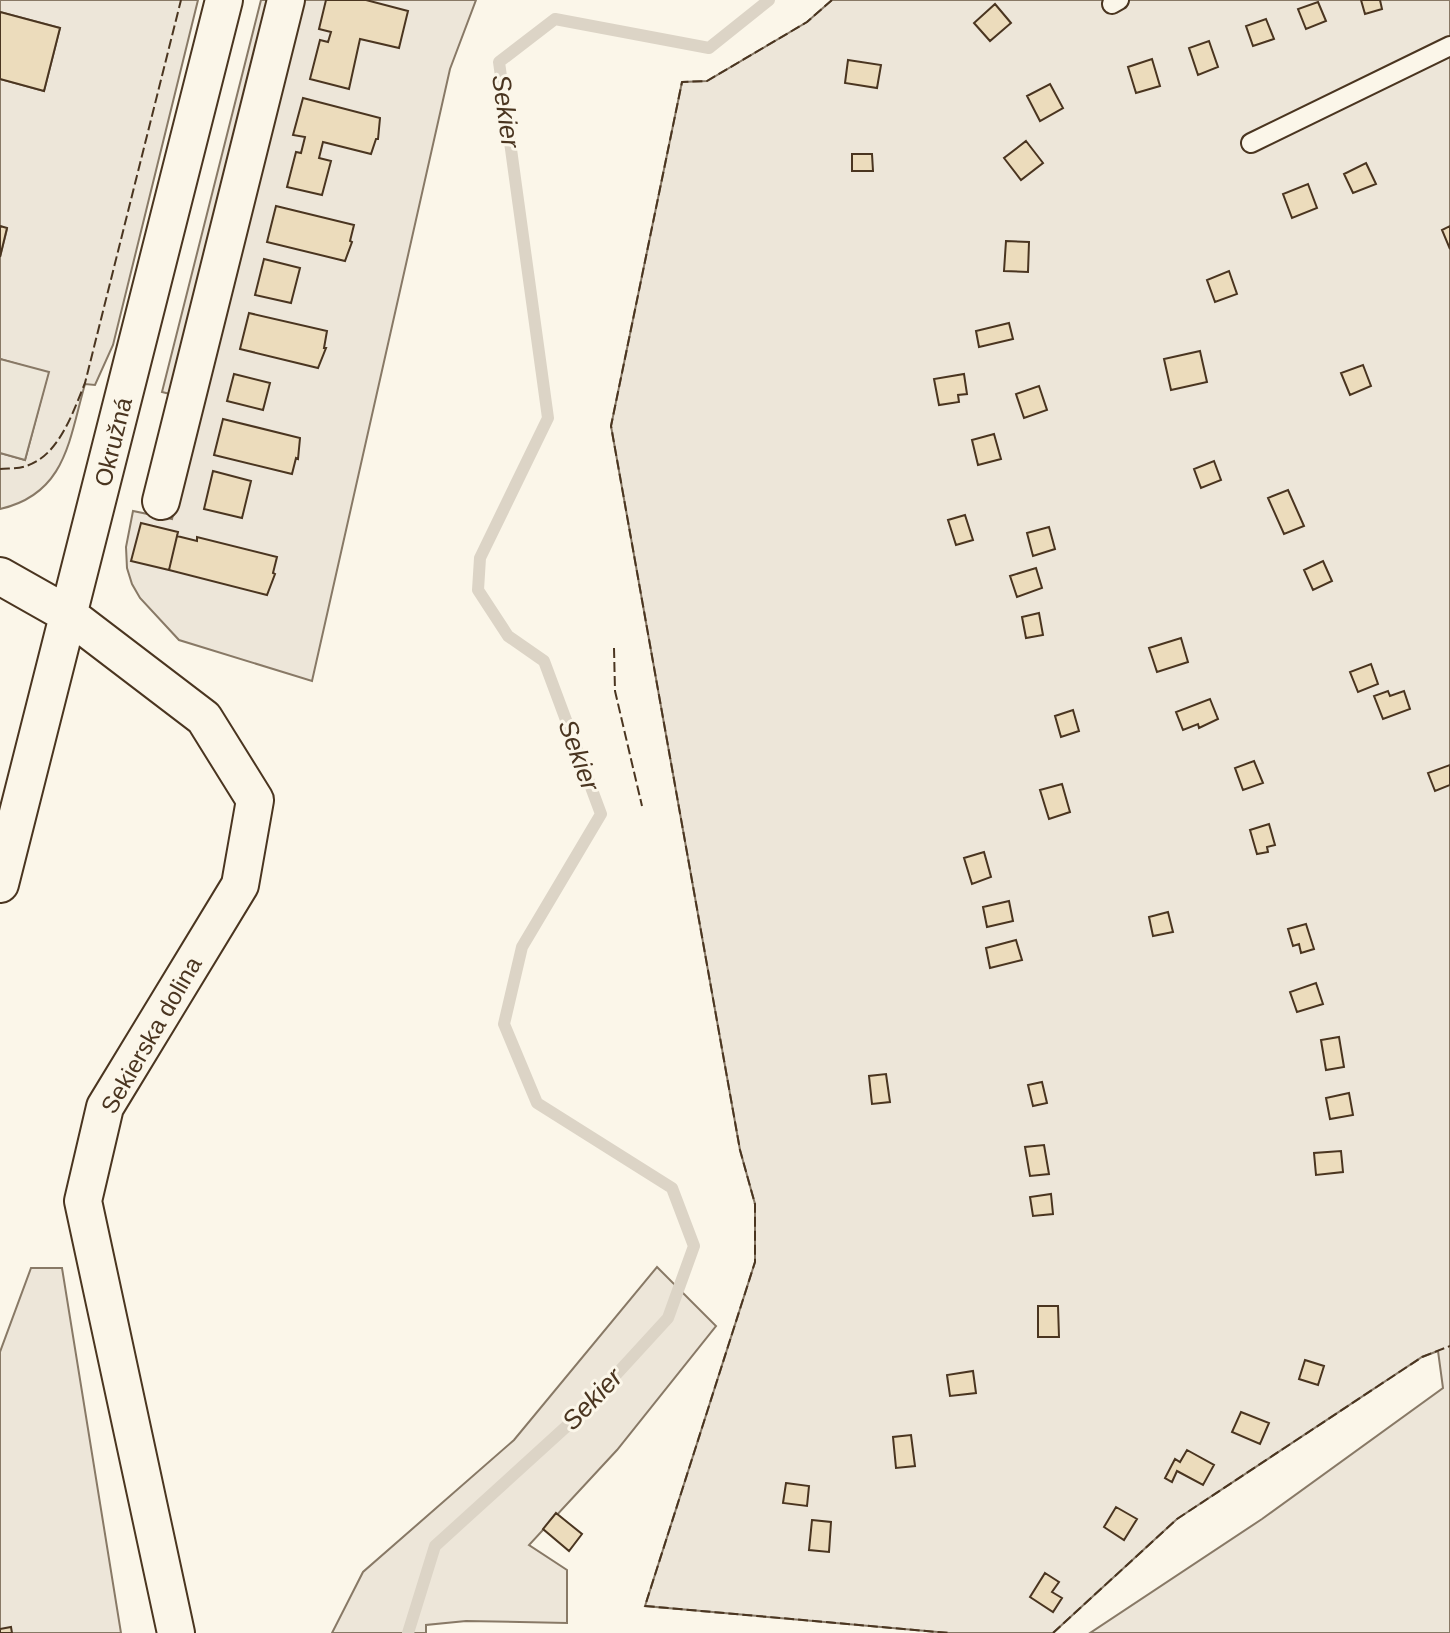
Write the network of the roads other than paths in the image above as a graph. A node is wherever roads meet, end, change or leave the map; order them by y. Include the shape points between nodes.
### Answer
1 (224, 0) edge
2 (286, 0) edge
3 (1450, 46) edge
4 (1251, 143) dead end
5 (161, 501) dead end
6 (0, 576) edge
7 (69, 615) junction
8 (0, 884) edge
9 (176, 1633) edge

1 - 7 street, Okružná
2 - 5 street
3 - 4 lane
6 - 7 street, Sekierska dolina
7 - 8 street, Okružná
7 - 9 street, Sekierska dolina via 204,718 255,800 240,885 105,1107 83,1201

